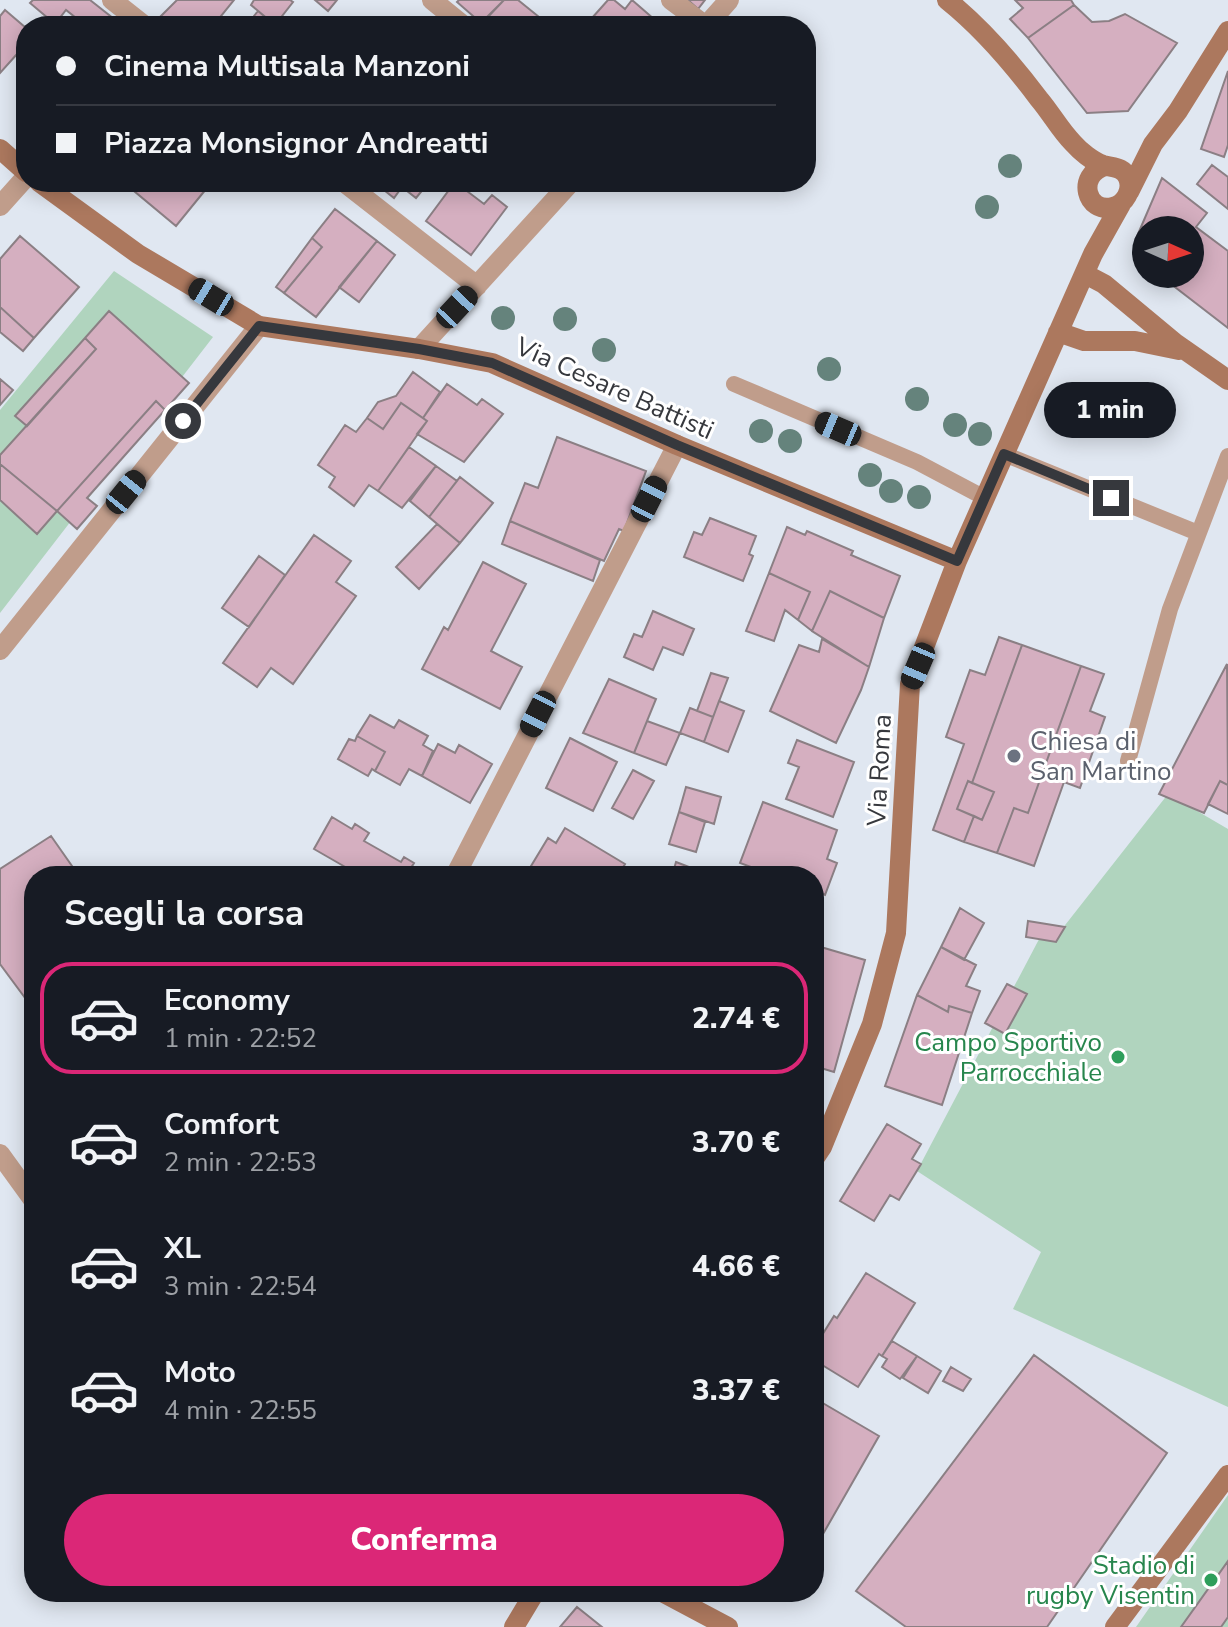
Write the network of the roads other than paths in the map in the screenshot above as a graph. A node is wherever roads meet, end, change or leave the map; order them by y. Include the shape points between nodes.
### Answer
1 (112, 0) edge
2 (432, 0) edge
3 (671, 0) edge
4 (729, 0) edge
5 (947, 0) edge
6 (132, 16) edge
7 (452, 16) edge
8 (693, 16) edge
9 (715, 16) edge
10 (1228, 31) edge
11 (1163, 131) junction
12 (1071, 142) junction
13 (0, 149) edge
14 (16, 164) edge
15 (1108, 166) junction
16 (16, 186) edge
17 (53, 192) edge
18 (357, 192) edge
19 (562, 192) edge
20 (1089, 195) junction
21 (1125, 198) junction
22 (0, 206) edge
23 (1087, 268) junction
24 (477, 286) junction
25 (259, 326) junction
26 (1058, 332) junction
27 (419, 349) junction
28 (1189, 353) junction
29 (1228, 380) edge
30 (734, 384) dead end
31 (677, 445) junction
32 (1004, 454) junction
33 (1228, 456) edge
34 (985, 498) junction
35 (1198, 533) junction
36 (957, 561) junction
37 (0, 650) edge
38 (1128, 761) dead end
39 (460, 866) edge
40 (824, 1142) edge
41 (0, 1154) edge
42 (7, 1179) edge
43 (24, 1193) edge
44 (1228, 1475) edge
45 (529, 1602) edge
46 (676, 1602) edge
47 (704, 1621) edge
48 (514, 1627) edge
49 (728, 1627) edge
50 (1115, 1627) edge

1 - 6 street
2 - 7 street
3 - 8 street
4 - 9 street
5 - 12 street via 991,41
10 - 11 street, Via Roma
11 - 15 street
11 - 21 street, Via Roma
12 - 15 street
12 - 20 street, Via Roma
13 - 14 street
15 - 20 street via 1089,178
15 - 21 street via 1128,178
16 - 22 street
17 - 25 street, Via Cesare Battisti via 138,254
18 - 24 street
19 - 24 street
20 - 21 street via 1108,208
20 - 23 street, Via Roma via 1093,226
21 - 23 street, Via Roma
23 - 26 street, Via Roma
23 - 28 street
24 - 27 street
25 - 27 street, Via Cesare Battisti
25 - 37 street
26 - 28 street via 1084,341 1135,341
26 - 32 street, Via Roma
27 - 31 street, Via Cesare Battisti via 492,363
28 - 29 street
30 - 34 lane via 917,462
31 - 36 street, Via Cesare Battisti
31 - 39 street
32 - 34 street, Via Roma
32 - 35 lane
33 - 35 lane
34 - 36 street, Via Roma
35 - 38 lane via 1170,609
36 - 40 street, Via Roma via 910,684 896,933 872,1024
41 - 42 street
42 - 43 street
44 - 50 street
45 - 48 street
46 - 47 street
47 - 49 street

